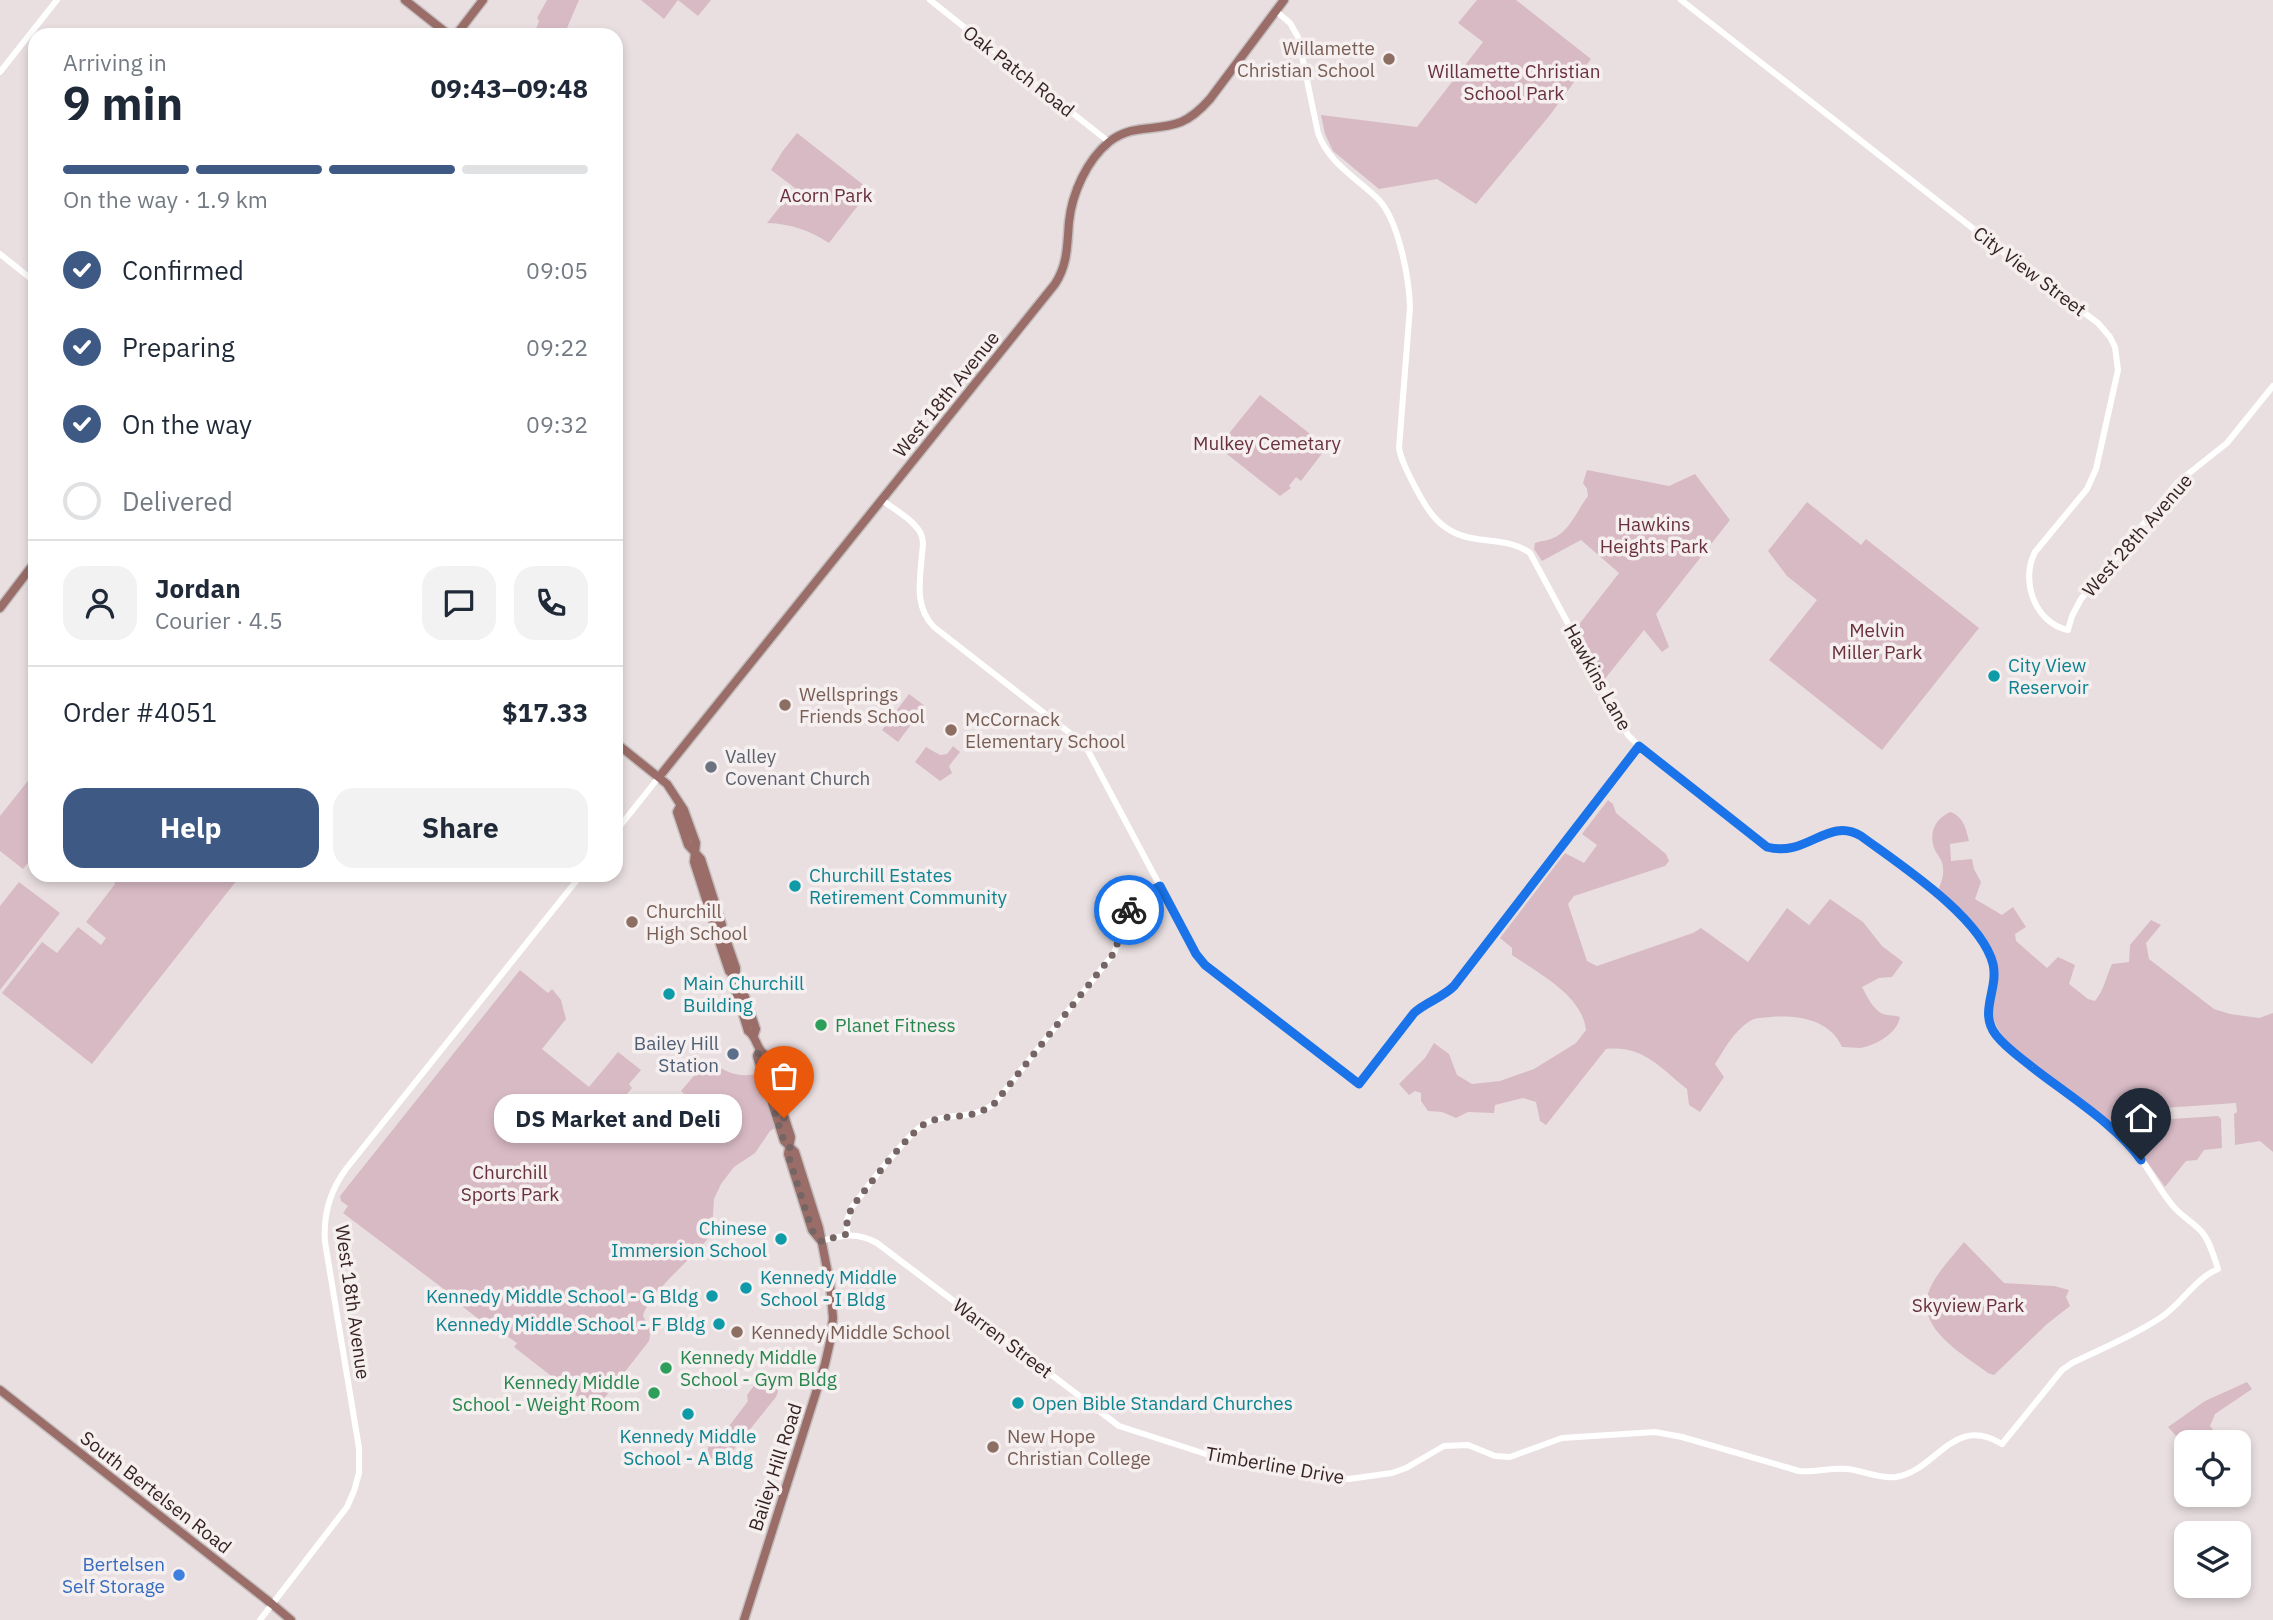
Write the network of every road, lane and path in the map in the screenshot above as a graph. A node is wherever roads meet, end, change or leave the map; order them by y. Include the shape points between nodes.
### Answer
1 (57, 0) edge
2 (405, 0) edge
3 (483, 0) edge
4 (930, 0) edge
5 (1284, 0) edge
6 (1681, 0) edge
7 (1276, 11) junction
8 (35, 28) edge
9 (440, 28) edge
10 (461, 28) edge
11 (28, 37) edge
12 (0, 72) edge
13 (1109, 142) junction
14 (0, 254) edge
15 (28, 276) edge
16 (2273, 386) edge
17 (882, 500) junction
18 (28, 571) edge
19 (0, 608) edge
20 (2068, 630) joint
21 (1639, 746) junction
22 (623, 749) edge
23 (659, 777) junction
24 (623, 822) edge
25 (575, 882) edge
26 (1160, 886) junction
27 (847, 1234) junction
28 (821, 1241) junction
29 (0, 1390) edge
30 (2002, 1444) joint
31 (1186, 1449) joint
32 (272, 1604) junction
33 (260, 1620) edge
34 (291, 1620) edge
35 (744, 1620) edge

1 - 8 street
2 - 9 main road
3 - 10 main road
4 - 13 street, Oak Patch Road
5 - 7 main road, West 18th Avenue
6 - 20 street, City View Street via 2098,323 2110,337 2118,370 2096,470 2087,489 2035,552 2028,572 2038,610
7 - 13 main road, West 18th Avenue via 1197,112 1179,122 1130,130
7 - 21 street, Hawkins Lane via 1298,37 1324,147 1377,199 1396,229 1409,293 1399,448 1423,504 1450,531 1516,544 1530,553 1623,727
11 - 12 street
13 - 17 main road, West 18th Avenue via 1079,185 1066,258 1055,284
14 - 15 street
16 - 20 street, West 28th Avenue via 2227,443 2168,494 2081,599
17 - 23 main road, West 18th Avenue
17 - 26 street via 921,535 919,595 927,619 1083,742
18 - 19 main road
21 - 26 street via 1454,986 1414,1013 1359,1084 1205,965
21 - 30 street, Hawkins Lane via 1767,847 1790,849 1829,832 1850,831 1949,904 1990,956 1994,978 1988,1013 1997,1037 2133,1147 2175,1209 2203,1232 2218,1269 2160,1318 2062,1370
22 - 23 main road, Bailey Hill Road
23 - 24 street, West 18th Avenue
23 - 28 main road, Bailey Hill Road via 680,806 677,812 695,853 728,967 737,979 735,988 774,1097 784,1141 790,1147 788,1154 812,1230
25 - 32 street, West 18th Avenue via 333,1189 325,1242 359,1448 359,1473 342,1514
26 - 27 street via 1130,908 1114,953 995,1103 976,1114 934,1120 918,1128 852,1207
27 - 28 street
27 - 31 street, Warren Street via 887,1249 1111,1420
28 - 35 main road, Bailey Hill Road via 830,1284 830,1342
29 - 32 main road, South Bertelsen Road
30 - 31 street, Timberline Drive via 1987,1437 1961,1437 1922,1465 1888,1477 1846,1468 1799,1471 1655,1432 1562,1438 1510,1457 1468,1445 1444,1446 1392,1473 1349,1479
32 - 33 street, West 18th Avenue
32 - 34 main road, South Bertelsen Road

